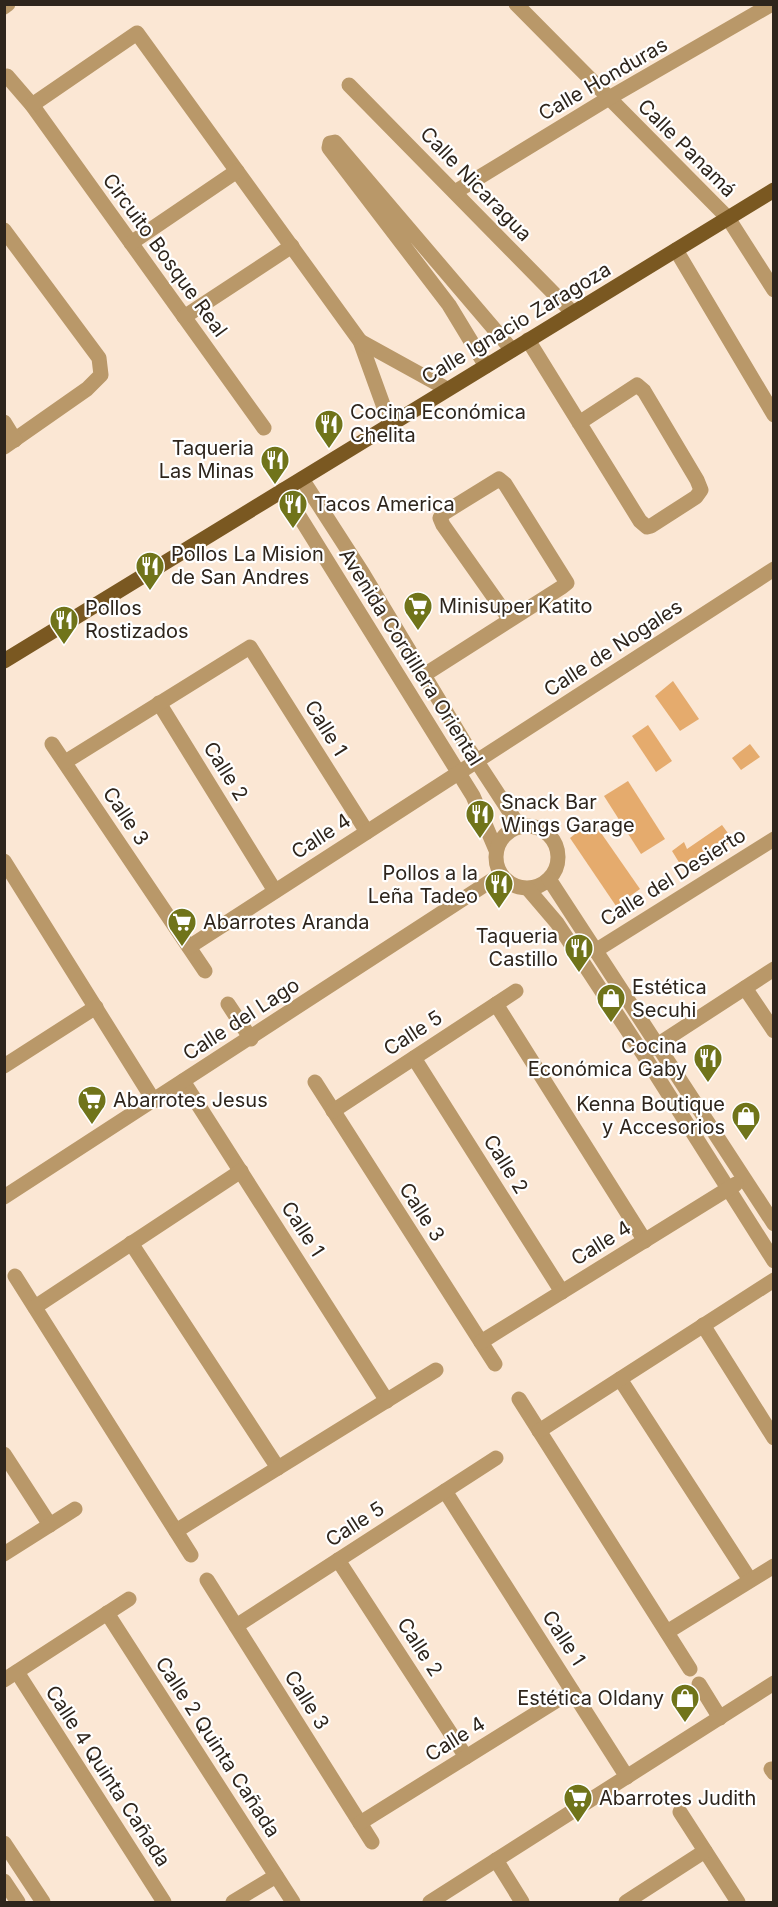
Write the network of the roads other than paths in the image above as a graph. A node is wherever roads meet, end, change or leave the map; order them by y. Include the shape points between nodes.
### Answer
1 (516, 4) edge
2 (772, 4) edge
3 (8, 76) dead end
4 (349, 85) dead end
5 (609, 98) junction
6 (32, 105) junction
7 (237, 171) junction
8 (774, 190) edge
9 (456, 192) junction
10 (728, 218) junction
11 (4, 230) edge
12 (131, 243) junction
13 (292, 246) junction
14 (676, 249) junction
15 (774, 290) edge
16 (464, 294) junction
17 (449, 305) junction
18 (573, 313) junction
19 (184, 317) junction
20 (528, 340) junction
21 (360, 341) junction
22 (512, 350) junction
23 (486, 366) junction
24 (447, 389) junction
25 (774, 415) edge
26 (4, 422) edge
27 (579, 423) junction
28 (390, 424) junction
29 (264, 428) dead end
30 (10, 443) edge
31 (302, 478) junction
32 (283, 490) junction
33 (774, 569) edge
34 (362, 573) junction
35 (341, 584) junction
36 (510, 620) junction
37 (4, 661) edge
38 (424, 675) junction
39 (159, 703) junction
40 (52, 744) dead end
41 (476, 761) junction
42 (65, 762) junction
43 (459, 772) junction
44 (519, 826) junction
45 (367, 832) junction
46 (774, 839) edge
47 (496, 850) junction
48 (4, 861) edge
49 (500, 875) junction
50 (549, 879) junction
51 (528, 889) junction
52 (275, 891) junction
53 (189, 947) junction
54 (595, 951) junction
55 (774, 969) edge
56 (205, 971) dead end
57 (745, 988) junction
58 (516, 991) dead end
59 (228, 1004) dead end
60 (496, 1004) junction
61 (96, 1007) junction
62 (774, 1031) edge
63 (250, 1039) junction
64 (658, 1044) junction
65 (643, 1054) junction
66 (414, 1058) junction
67 (7, 1059) edge
68 (183, 1081) junction
69 (315, 1082) dead end
70 (154, 1101) junction
71 (333, 1111) junction
72 (241, 1171) junction
73 (744, 1179) junction
74 (728, 1189) junction
75 (4, 1197) edge
76 (774, 1224) edge
77 (645, 1240) junction
78 (131, 1243) junction
79 (774, 1261) edge
80 (15, 1276) dead end
81 (774, 1280) edge
82 (562, 1292) junction
83 (35, 1307) junction
84 (703, 1325) junction
85 (481, 1342) junction
86 (495, 1364) dead end
87 (436, 1370) dead end
88 (620, 1379) junction
89 (519, 1399) dead end
90 (387, 1401) junction
91 (539, 1431) junction
92 (774, 1438) edge
93 (4, 1454) edge
94 (496, 1458) dead end
95 (278, 1468) junction
96 (445, 1491) junction
97 (75, 1509) dead end
98 (51, 1525) junction
99 (177, 1532) junction
100 (4, 1554) edge
101 (192, 1555) dead end
102 (338, 1560) junction
103 (774, 1566) edge
104 (207, 1580) dead end
105 (750, 1580) junction
106 (129, 1599) dead end
107 (107, 1613) junction
108 (236, 1626) junction
109 (667, 1632) junction
110 (690, 1669) dead end
111 (11, 1676) edge
112 (774, 1683) edge
113 (699, 1684) dead end
114 (572, 1691) junction
115 (720, 1718) junction
116 (466, 1757) junction
117 (627, 1777) junction
118 (680, 1812) dead end
119 (360, 1823) junction
120 (372, 1842) dead end
121 (4, 1843) edge
122 (705, 1851) junction
123 (496, 1860) junction
124 (276, 1876) junction
125 (4, 1881) edge
126 (18, 1902) edge
127 (43, 1902) edge
128 (164, 1902) edge
129 (233, 1902) edge
130 (293, 1902) edge
131 (430, 1902) edge
132 (522, 1902) edge
133 (626, 1902) edge
134 (738, 1902) edge

1 - 5 street, Calle Panamá
2 - 5 street, Calle Honduras
3 - 6 street, Circuito Bosque Real
4 - 9 street, Calle Nicaragua
5 - 9 street, Calle Honduras
5 - 10 street, Calle Panamá
6 - 7 street via 137,33
6 - 12 street, Circuito Bosque Real
7 - 12 street
7 - 13 street
8 - 10 main road, Calle Ignacio Zaragoza
9 - 18 street, Calle Nicaragua
10 - 14 main road, Calle Ignacio Zaragoza
10 - 15 street, Calle Panamá
11 - 30 street via 99,358 100,375 87,389
12 - 19 street, Circuito Bosque Real
13 - 19 street
13 - 21 street
14 - 18 main road, Calle Ignacio Zaragoza
14 - 25 street
16 - 17 street
16 - 17 street via 335,142 330,143 329,148
16 - 22 street
17 - 23 street
18 - 20 main road, Calle Ignacio Zaragoza
19 - 29 street, Circuito Bosque Real
20 - 22 main road, Calle Ignacio Zaragoza
20 - 27 street
21 - 24 street
21 - 28 street
22 - 23 main road, Calle Ignacio Zaragoza
23 - 24 main road, Calle Ignacio Zaragoza
24 - 28 main road, Calle Ignacio Zaragoza
26 - 30 street
27 - 27 street via 647,527 701,490 637,385
28 - 31 main road, Calle Ignacio Zaragoza
31 - 32 main road, Calle Ignacio Zaragoza
31 - 34 street, Avenida Cordillera Oriental
32 - 35 street, Avenida Cordillera Oriental
32 - 37 main road, Calle Ignacio Zaragoza
33 - 41 street, Calle de Nogales
34 - 35 street
34 - 38 street, Avenida Cordillera Oriental
35 - 43 street, Avenida Cordillera Oriental
36 - 36 street via 567,583 499,479 440,518
36 - 38 street
38 - 41 street, Avenida Cordillera Oriental
39 - 42 street
39 - 45 street, Calle 1 via 250,647
39 - 52 street, Calle 2
40 - 42 street, Calle 3
41 - 43 street, Calle 4
41 - 44 street, Avenida Cordillera Oriental
42 - 53 street, Calle 3
43 - 45 street, Calle 4
43 - 47 street, Avenida Cordillera Oriental
44 - 47 street via 500,839
44 - 50 street via 531,825 551,836 559,858
45 - 52 street, Calle 4
46 - 54 street, Calle del Desierto
47 - 49 street
48 - 61 street
49 - 51 street via 517,887
49 - 63 street, Calle del Lago
50 - 51 street
50 - 54 street
51 - 65 street via 557,924
52 - 53 street, Calle 4
53 - 56 street, Calle 3
54 - 64 street
55 - 57 street
57 - 62 street
57 - 64 street
58 - 60 street, Calle 5
59 - 63 street
60 - 66 street, Calle 5
60 - 77 street
61 - 67 street
61 - 70 street
63 - 68 street, Calle del Lago
64 - 65 street
64 - 73 street
65 - 74 street
66 - 71 street, Calle 5
66 - 82 street, Calle 2
68 - 70 street, Calle del Lago
68 - 72 street, Calle 1
69 - 71 street, Calle 3
70 - 75 street, Calle del Lago
71 - 85 street, Calle 3
72 - 78 street
72 - 90 street, Calle 1
73 - 74 street, Calle 4
73 - 76 street
74 - 77 street, Calle 4
74 - 79 street
77 - 82 street, Calle 4
78 - 83 street
78 - 95 street
80 - 83 street
81 - 84 street
82 - 85 street, Calle 4
83 - 99 street
84 - 88 street
84 - 92 street
85 - 86 street, Calle 3
87 - 90 street
88 - 91 street
88 - 105 street
89 - 91 street
90 - 95 street
91 - 109 street
93 - 98 street
94 - 96 street, Calle 5
95 - 99 street
96 - 102 street, Calle 5
96 - 114 street, Calle 1
97 - 98 street
98 - 100 street
99 - 101 street
102 - 108 street, Calle 5
102 - 116 street, Calle 2
103 - 105 street
104 - 108 street, Calle 3
105 - 109 street
106 - 107 street
107 - 111 street
107 - 124 street, Calle 2 Quinta Cañada
108 - 119 street, Calle 3
109 - 110 street
111 - 128 street, Calle 4 Quinta Cañada
112 - 115 street
113 - 115 street
114 - 116 street, Calle 4
114 - 117 street, Calle 1
115 - 117 street
116 - 119 street, Calle 4
117 - 123 street
118 - 122 street
119 - 120 street, Calle 3
121 - 127 street
122 - 133 street
122 - 134 street
123 - 131 street
123 - 132 street
124 - 129 street
124 - 130 street, Calle 2 Quinta Cañada
125 - 126 street

